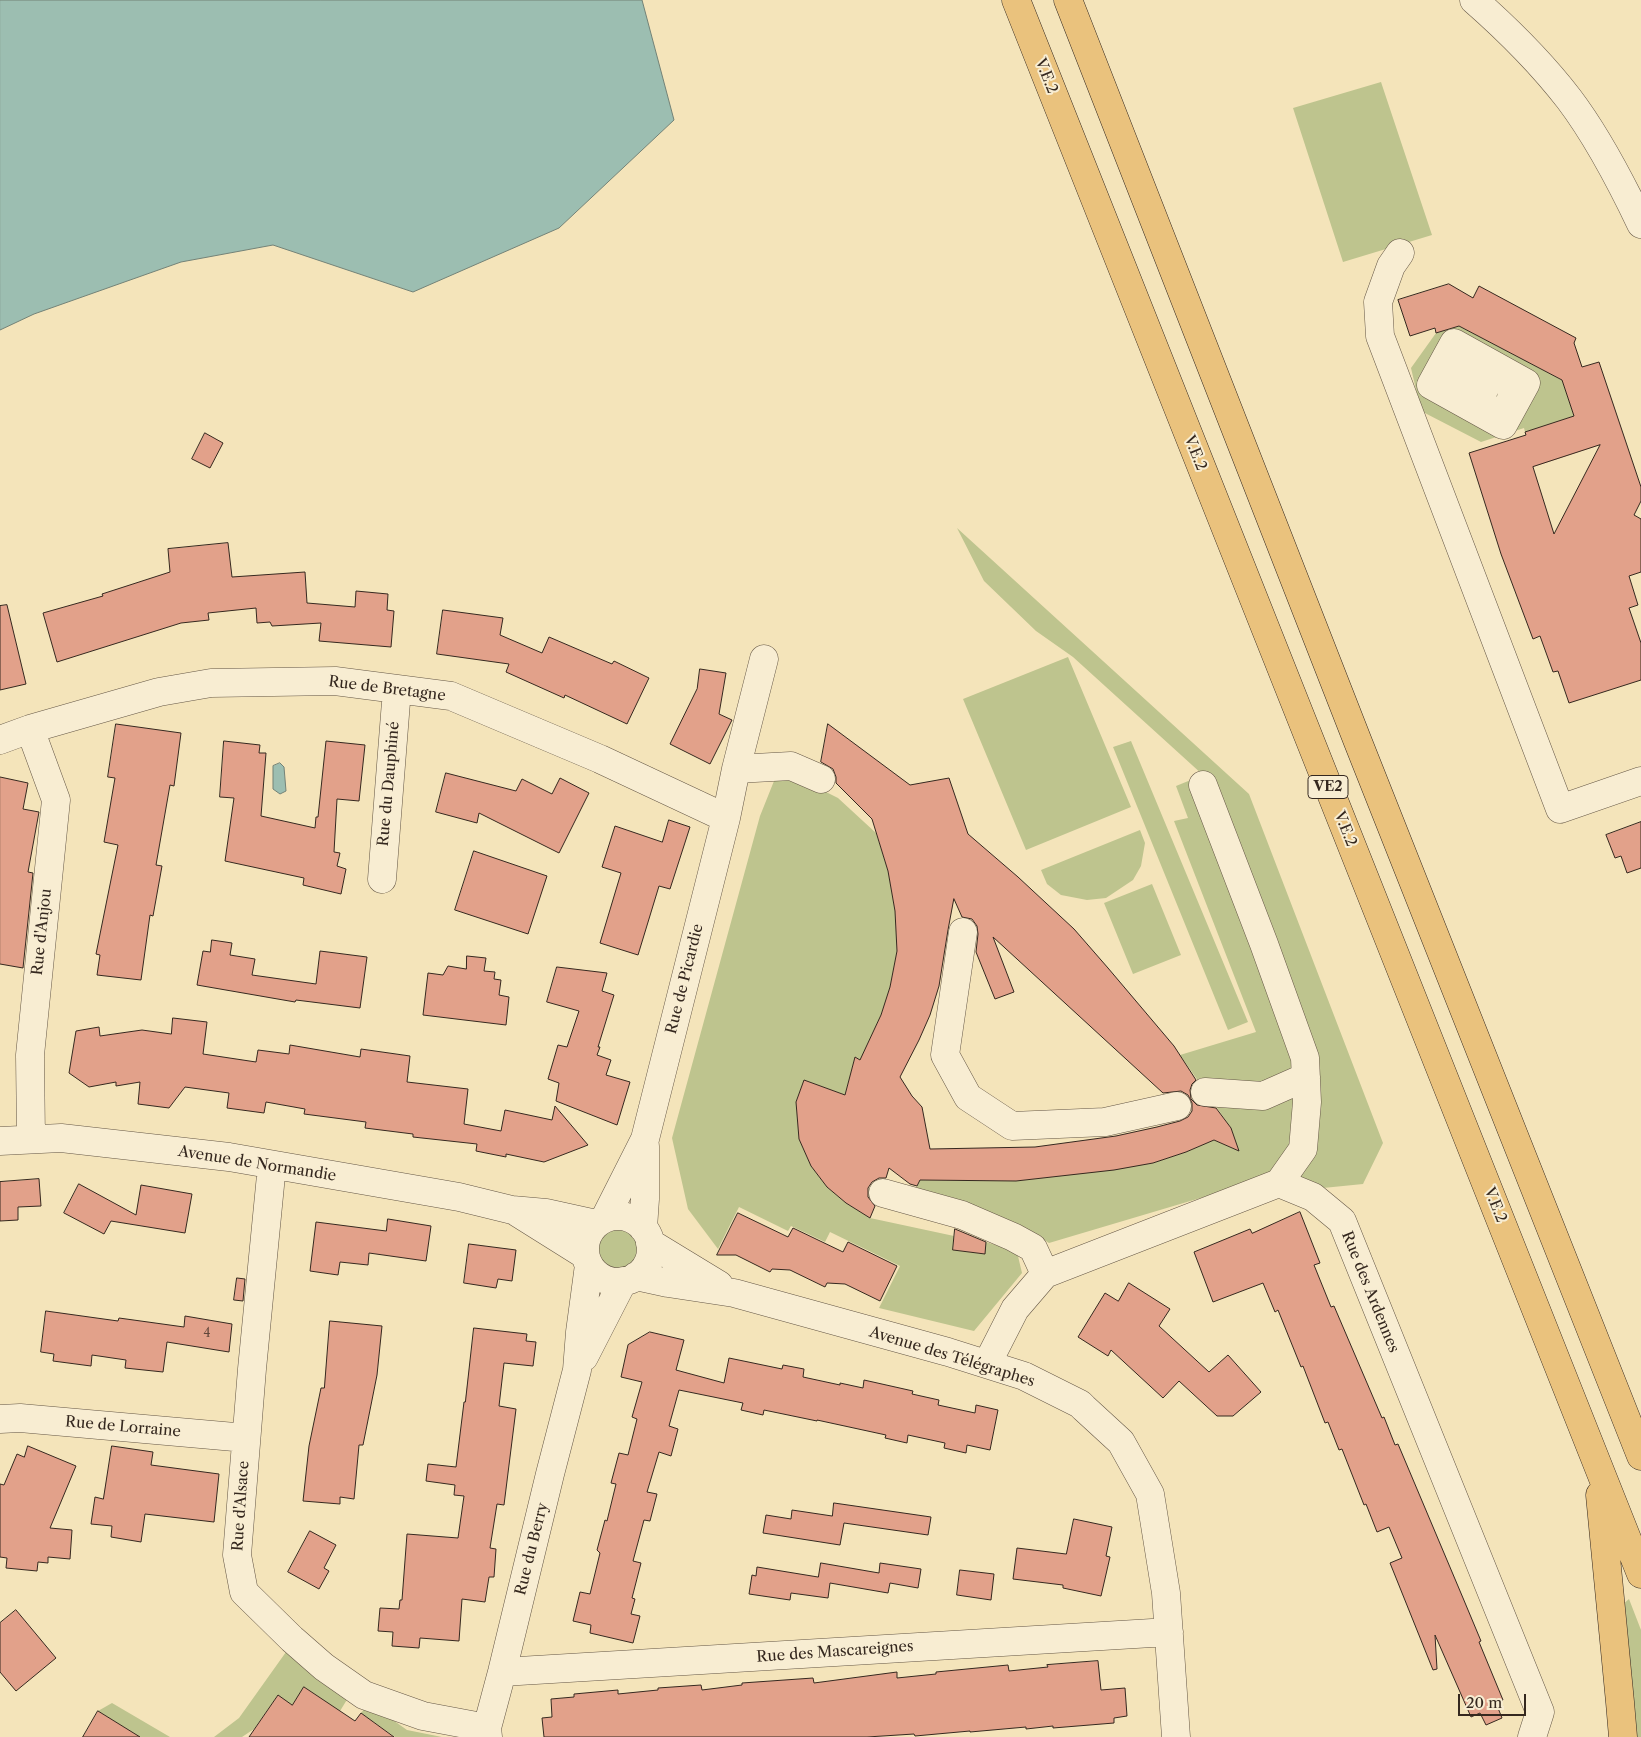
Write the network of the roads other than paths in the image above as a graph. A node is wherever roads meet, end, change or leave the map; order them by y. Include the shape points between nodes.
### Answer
1 (1016, 0) edge
2 (1068, 0) edge
3 (1474, 0) edge
4 (1641, 224) edge
5 (1400, 254) dead end
6 (1496, 394) joint
7 (764, 659) dead end
8 (397, 689) junction
9 (30, 730) junction
10 (0, 740) edge
11 (736, 769) junction
12 (822, 779) dead end
13 (1641, 781) edge
14 (1203, 785) dead end
15 (726, 818) junction
16 (382, 879) dead end
17 (963, 932) dead end
18 (1306, 1077) junction
19 (1205, 1092) dead end
20 (1177, 1106) dead end
21 (31, 1139) junction
22 (645, 1139) junction
23 (0, 1141) edge
24 (272, 1165) junction
25 (1279, 1183) junction
26 (883, 1193) dead end
27 (512, 1210) junction
28 (601, 1221) junction
29 (646, 1235) junction
30 (587, 1260) junction
31 (1045, 1274) junction
32 (629, 1279) junction
33 (734, 1293) junction
34 (987, 1364) junction
35 (577, 1370) junction
36 (0, 1419) edge
37 (246, 1438) junction
38 (1640, 1453) edge
39 (1596, 1462) junction
40 (1641, 1574) edge
41 (1169, 1632) junction
42 (502, 1672) junction
43 (487, 1733) edge
44 (1176, 1737) edge
45 (1532, 1737) edge
46 (1622, 1737) edge

1 - 39 highway, V.E.2 / VE2
2 - 38 highway, VE2
3 - 4 street via 1537,62 1569,99 1626,192
5 - 13 street via 1391,266 1378,302 1380,336 1560,809
6 - 6 street via 1457,372
7 - 11 street, Rue de Picardie
8 - 9 street, Rue de Bretagne via 335,681 211,683 159,692
8 - 15 street, Rue de Bretagne via 451,696
8 - 16 street, Rue du Dauphiné
9 - 10 street, Rue de Bretagne
9 - 21 street, Rue d'Anjou via 56,800 30,1055
11 - 12 street via 791,766
11 - 15 street, Rue de Picardie
14 - 18 street via 1299,1039
15 - 22 street, Rue de Picardie
17 - 20 street via 945,1055 968,1096 1012,1126 1105,1122
18 - 19 street via 1263,1096
18 - 25 street via 1303,1149
21 - 23 street, Avenue de Normandie
21 - 24 street, Avenue de Normandie via 60,1138 229,1157
22 - 28 street, Rue de Picardie
22 - 29 street, Rue de Picardie
24 - 27 street, Avenue de Normandie via 459,1197
24 - 37 street, Rue d'Alsace
25 - 31 street
25 - 45 street, Rue des Ardennes via 1313,1196 1342,1221 1540,1712
26 - 31 street via 962,1215 1013,1237 1033,1248
27 - 28 street, Avenue de Normandie
27 - 30 street, Avenue de Normandie
28 - 29 street via 613,1216 629,1218
28 - 30 street via 589,1233 585,1243
29 - 32 street via 650,1253 648,1262 643,1270
29 - 33 street, Avenue des Télégraphes via 682,1264
30 - 32 street via 595,1273 603,1278 613,1282
30 - 35 street, Rue du Berry
31 - 34 street via 1015,1309
32 - 33 street, Avenue des Télégraphes
32 - 35 street, Rue du Berry
33 - 34 street, Avenue des Télégraphes
34 - 41 street, Avenue des Télégraphes via 1024,1376 1080,1404 1121,1442 1150,1494
35 - 42 street, Rue du Berry
36 - 37 street, Rue de Lorraine via 20,1418
37 - 43 street, Rue d'Alsace via 237,1555 244,1592 298,1645 364,1695
39 - 40 highway, V.E.2 / VE2
39 - 46 highway
41 - 42 street, Rue des Mascareignes
41 - 44 street, Avenue des Télégraphes
42 - 43 street, Rue du Berry

